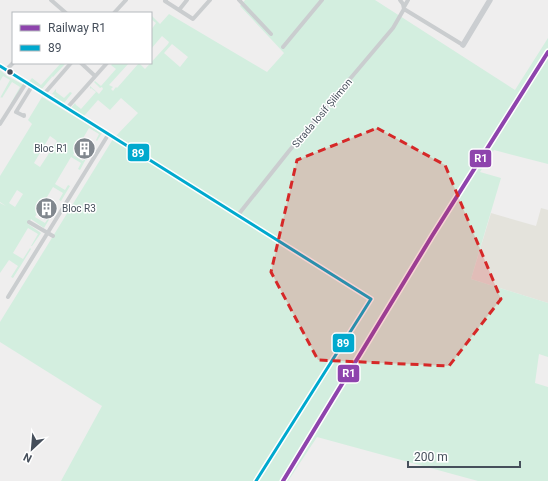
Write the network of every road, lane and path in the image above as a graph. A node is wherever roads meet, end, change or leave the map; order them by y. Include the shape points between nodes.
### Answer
1 (51, 0) edge
2 (126, 0) edge
3 (166, 0) edge
4 (187, 0) edge
5 (210, 0) edge
6 (239, 0) edge
7 (322, 0) edge
8 (400, 0) edge
9 (408, 0) edge
10 (490, 0) edge
11 (404, 8) junction
12 (179, 10) junction
13 (65, 12) edge
14 (115, 12) edge
15 (271, 34) dead end
16 (463, 45) joint
17 (283, 47) dead end
18 (12, 64) edge
19 (70, 64) edge
20 (82, 64) edge
21 (106, 64) edge
22 (0, 66) edge
23 (6, 70) junction
24 (95, 76) junction
25 (26, 83) junction
26 (32, 86) junction
27 (44, 94) junction
28 (67, 108) junction
29 (24, 115) dead end
30 (0, 124) edge
31 (108, 135) junction
32 (238, 215) junction
33 (29, 222) dead end
34 (47, 233) junction
35 (53, 236) dead end
36 (8, 297) dead end
37 (256, 481) edge

1 - 13 street
2 - 14 street
3 - 12 street
4 - 12 street
5 - 12 street via 193,19
6 - 15 street
7 - 17 street
8 - 11 street
9 - 11 street, Strada Iosif Șilimon
10 - 16 street
11 - 16 street
11 - 32 street, Strada Iosif Șilimon via 393,28
18 - 23 street
19 - 27 street
20 - 24 street
21 - 24 street
22 - 23 street
23 - 25 street
24 - 28 street
25 - 26 street
25 - 30 street
26 - 27 street
26 - 29 street via 16,112
27 - 28 street
28 - 31 street
31 - 32 street
31 - 34 street
32 - 37 street via 371,299
33 - 34 street
34 - 35 street
34 - 36 street

